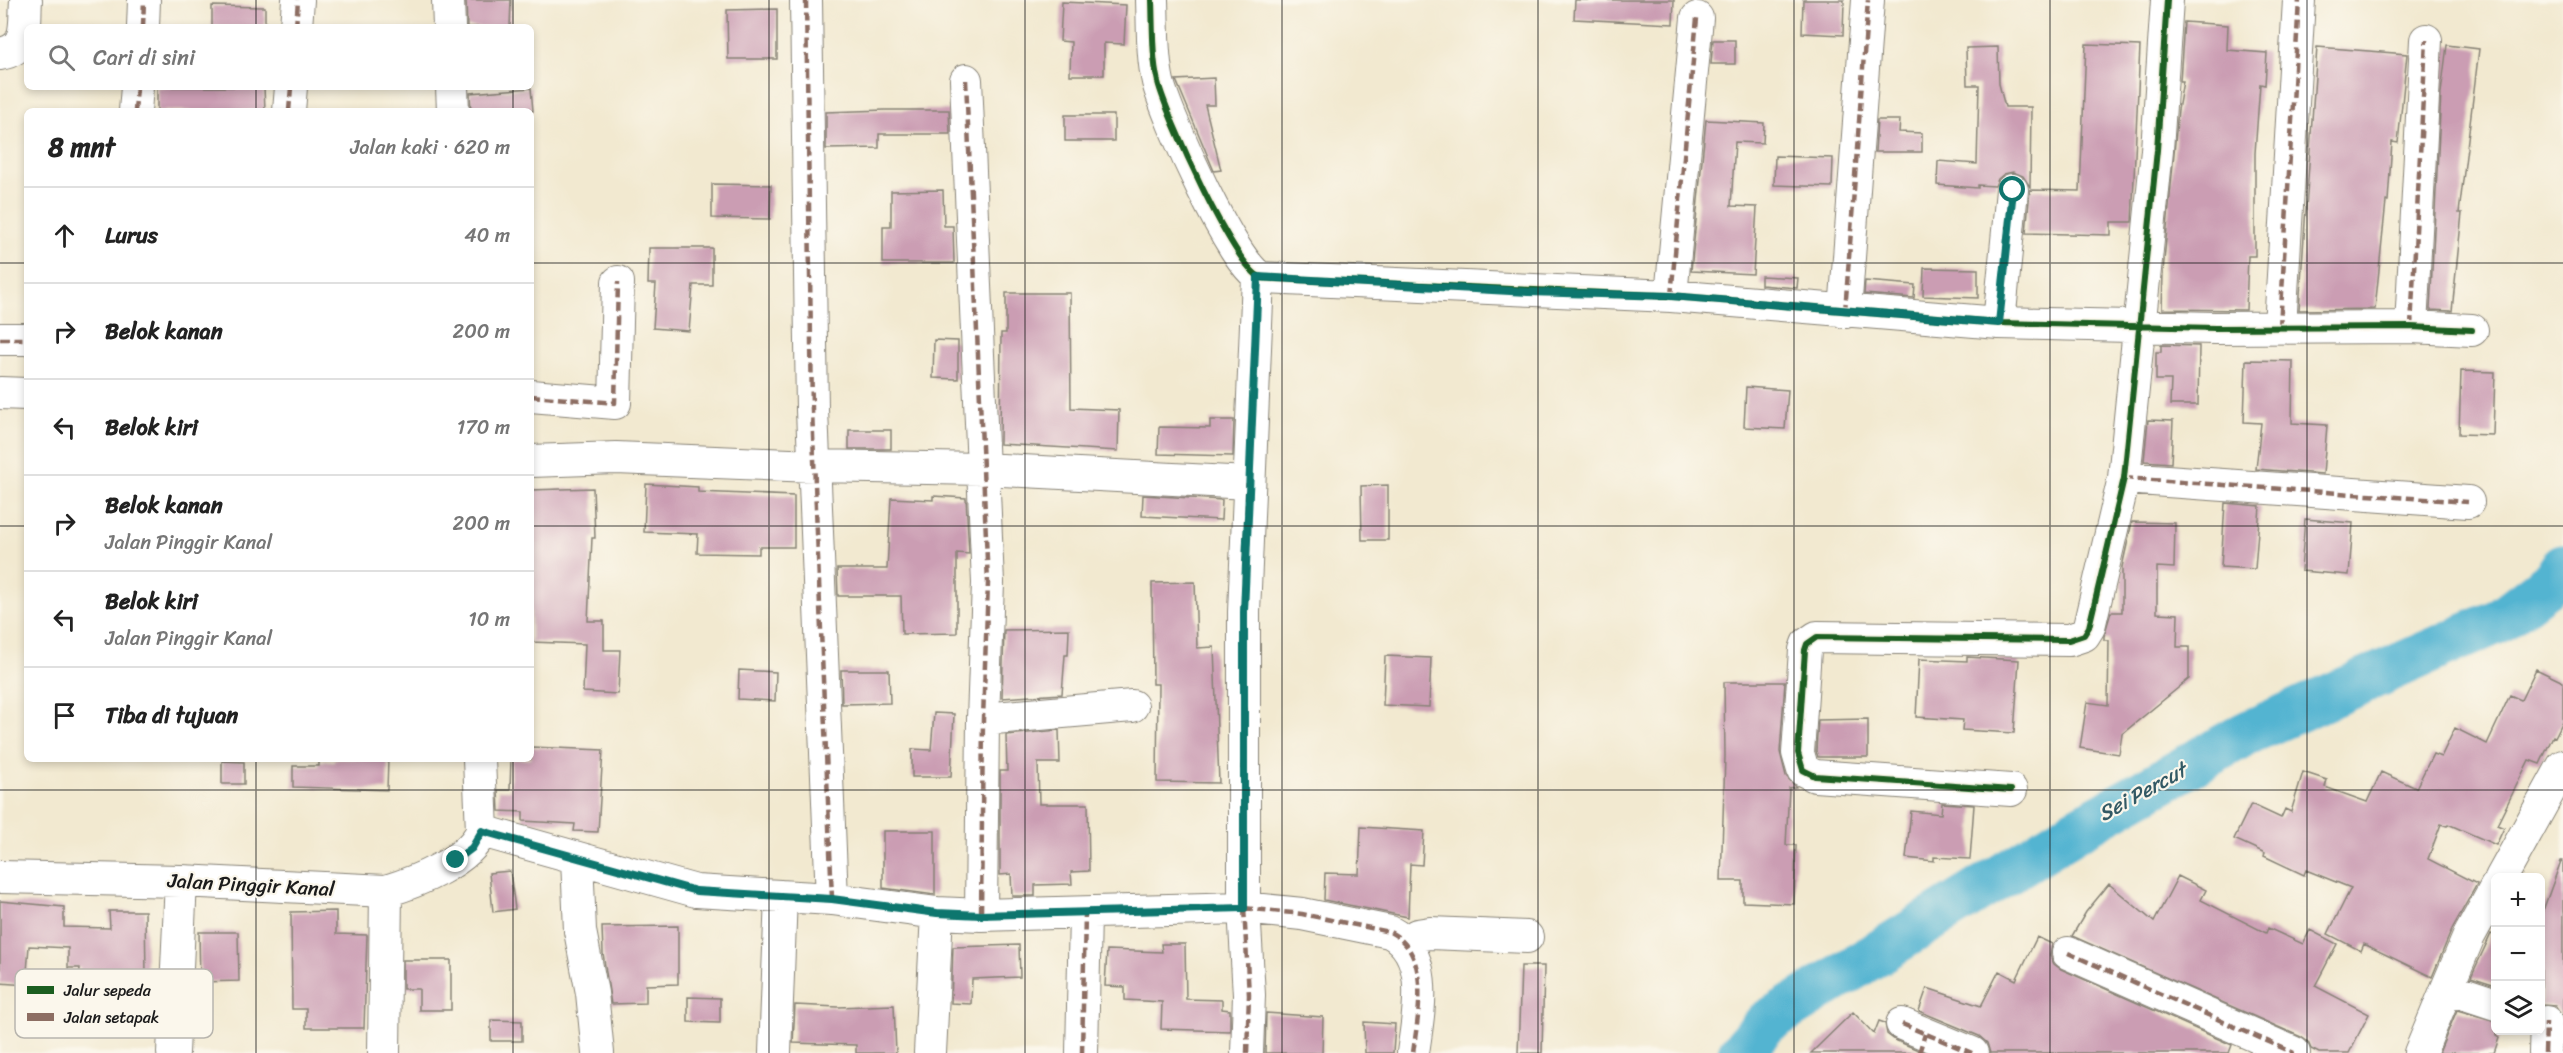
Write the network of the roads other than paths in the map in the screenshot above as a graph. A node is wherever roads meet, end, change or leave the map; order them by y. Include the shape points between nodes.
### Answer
1 (26, 0) edge
2 (144, 0) edge
3 (298, 0) edge
4 (448, 0) edge
5 (806, 0) edge
6 (1152, 0) edge
7 (1868, 0) edge
8 (2167, 0) edge
9 (2299, 0) edge
10 (1698, 18) dead end
11 (25, 24) edge
12 (143, 24) edge
13 (296, 24) edge
14 (449, 24) edge
15 (24, 37) edge
16 (2426, 40) dead end
17 (0, 54) edge
18 (966, 80) dead end
19 (138, 90) edge
20 (291, 90) edge
21 (452, 90) edge
22 (135, 108) edge
23 (289, 108) edge
24 (453, 108) edge
25 (2013, 190) dead end
26 (1258, 277) junction
27 (618, 282) dead end
28 (1671, 296) junction
29 (1845, 312) junction
30 (1999, 323) junction
31 (2140, 325) junction
32 (2280, 327) junction
33 (2411, 327) junction
34 (2472, 330) dead end
35 (0, 339) edge
36 (24, 339) edge
37 (0, 393) edge
38 (24, 394) edge
39 (534, 396) edge
40 (534, 461) edge
41 (814, 466) junction
42 (984, 469) junction
43 (2124, 478) junction
44 (1248, 483) junction
45 (2468, 502) dead end
46 (1132, 706) dead end
47 (983, 719) junction
48 (478, 762) edge
49 (2563, 766) edge
50 (2011, 790) dead end
51 (482, 831) junction
52 (577, 858) junction
53 (2504, 873) edge
54 (0, 877) edge
55 (181, 881) junction
56 (386, 891) junction
57 (781, 896) junction
58 (2491, 896) edge
59 (832, 899) junction
60 (1244, 908) junction
61 (937, 913) junction
62 (1085, 914) junction
63 (981, 915) junction
64 (1527, 937) dead end
65 (1405, 942) junction
66 (2068, 953) dead end
67 (177, 969) edge
68 (2447, 988) junction
69 (2491, 1002) edge
70 (2550, 1023) edge
71 (1915, 1037) edge
72 (174, 1038) edge
73 (173, 1053) edge
74 (384, 1053) edge
75 (598, 1053) edge
76 (775, 1053) edge
77 (930, 1053) edge
78 (1082, 1053) edge
79 (1246, 1053) edge
80 (1413, 1053) edge
81 (1972, 1053) edge
82 (2294, 1053) edge
83 (2420, 1053) edge
84 (2545, 1053) edge

1 - 11 street
2 - 12 street
3 - 13 street
4 - 14 street
5 - 41 street
6 - 26 street via 1154,56 1163,100 1193,169 1231,240
7 - 29 street
8 - 31 street
9 - 32 street
10 - 28 street
15 - 17 street via 13,51
16 - 33 street
18 - 42 street
19 - 22 street
20 - 23 street
21 - 24 street
25 - 30 street
26 - 28 street
26 - 44 street
27 - 39 street via 615,403
28 - 29 street
29 - 30 street
30 - 31 street
31 - 32 street
31 - 43 street
32 - 33 street
33 - 34 street
35 - 36 street
37 - 38 street
40 - 41 street via 616,458
41 - 42 street
41 - 59 street
42 - 44 street
42 - 47 street via 988,582
43 - 45 street
43 - 50 street via 2084,635 2069,640 1818,638 1807,644 1798,753 1803,770 1815,776
44 - 60 street
46 - 47 street
47 - 63 street
48 - 51 street
49 - 53 street
51 - 52 street
51 - 56 street, Jalan Pinggir Kanal via 472,848 456,860
52 - 57 street via 696,891
52 - 75 street via 580,931
54 - 55 street, Jalan Pinggir Kanal
55 - 56 street, Jalan Pinggir Kanal
55 - 67 street
56 - 74 street
57 - 59 street
57 - 76 street
58 - 68 street
59 - 61 street
60 - 62 street
60 - 65 street via 1302,914 1390,932
60 - 79 street via 1249,994
61 - 63 street
61 - 77 street
62 - 63 street
62 - 78 street
64 - 65 street via 1431,933
65 - 80 street via 1416,958 1419,994
66 - 82 street
68 - 69 street
68 - 83 street
70 - 84 street
71 - 81 street
72 - 73 street

